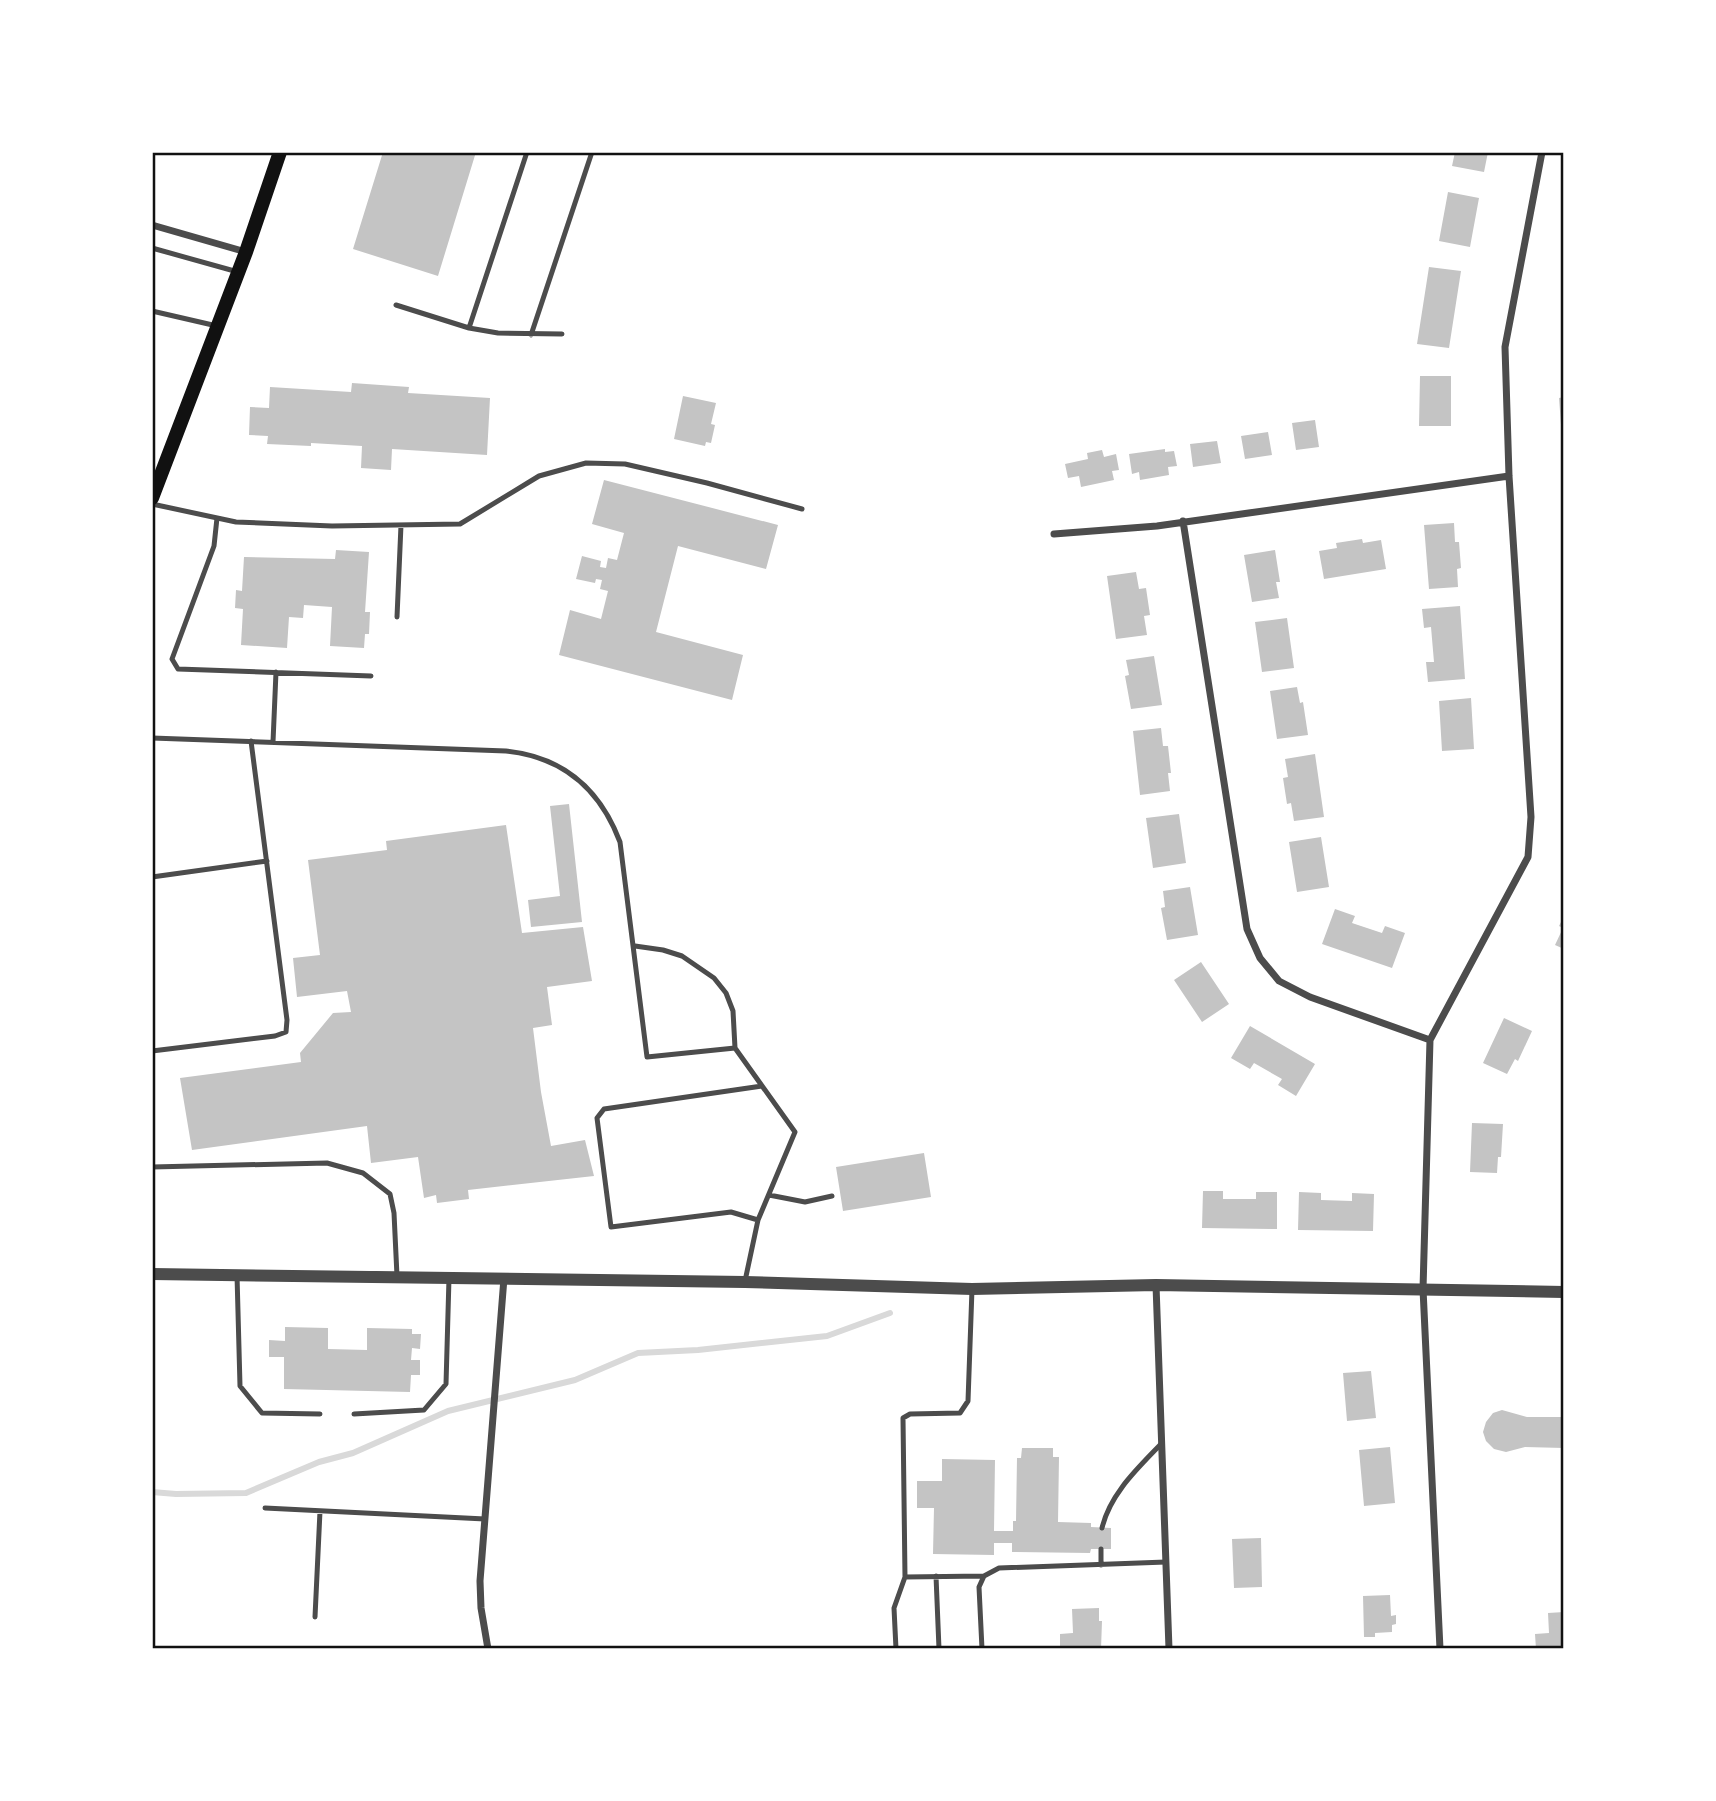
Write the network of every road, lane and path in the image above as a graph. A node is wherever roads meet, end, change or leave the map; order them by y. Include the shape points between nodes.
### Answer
1 (280, 152) edge
2 (527, 152) edge
3 (592, 152) edge
4 (1542, 152) edge
5 (152, 225) edge
6 (152, 248) edge
7 (246, 252) junction
8 (238, 272) junction
9 (396, 304) dead end
10 (152, 311) edge
11 (218, 326) junction
12 (470, 328) junction
13 (562, 334) dead end
14 (531, 335) junction
15 (1509, 476) junction
16 (152, 501) edge
17 (802, 509) dead end
18 (217, 518) junction
19 (1183, 521) junction
20 (401, 525) junction
21 (1054, 534) dead end
22 (397, 618) dead end
23 (275, 673) junction
24 (371, 676) dead end
25 (152, 738) edge
26 (251, 741) junction
27 (273, 742) junction
28 (267, 861) junction
29 (152, 877) edge
30 (635, 946) junction
31 (1430, 1040) junction
32 (735, 1048) junction
33 (152, 1051) edge
34 (762, 1086) junction
35 (152, 1167) edge
36 (769, 1195) junction
37 (832, 1196) dead end
38 (758, 1220) junction
39 (152, 1274) edge
40 (237, 1275) junction
41 (397, 1277) junction
42 (449, 1278) junction
43 (505, 1278) junction
44 (745, 1282) junction
45 (1156, 1285) junction
46 (972, 1289) junction
47 (1423, 1289) junction
48 (1564, 1292) edge
49 (320, 1414) dead end
50 (354, 1414) dead end
51 (1161, 1444) junction
52 (265, 1508) dead end
53 (320, 1511) junction
54 (485, 1519) junction
55 (1102, 1528) dead end
56 (1101, 1549) dead end
57 (1166, 1562) junction
58 (1101, 1565) junction
59 (936, 1576) junction
60 (984, 1576) junction
61 (905, 1577) junction
62 (315, 1617) dead end
63 (488, 1649) edge
64 (896, 1649) edge
65 (939, 1649) edge
66 (982, 1649) edge
67 (1169, 1649) edge
68 (1440, 1649) edge

1 - 7 main road
2 - 12 lane
3 - 14 lane
4 - 15 street via 1505,347
5 - 7 street
6 - 8 lane
7 - 8 main road
8 - 11 main road
9 - 12 lane
10 - 11 lane
11 - 16 main road
12 - 14 lane
13 - 14 lane
15 - 19 street
15 - 31 street via 1531,817 1528,857
16 - 18 lane
17 - 20 lane via 625,464 586,463 539,476 460,524
18 - 20 lane
18 - 23 lane via 214,546 172,659 178,669
19 - 21 street
19 - 31 street via 1247,929 1260,958 1279,981 1310,998
20 - 22 lane
23 - 24 lane
23 - 27 lane
25 - 26 lane
26 - 27 lane
26 - 28 lane
27 - 30 lane via 506,751 544,758 562,767 592,792 613,824 620,842
28 - 29 lane
28 - 33 lane via 286,1032
30 - 32 lane via 682,956 714,978 733,1011
30 - 32 lane via 647,1057
31 - 47 street
32 - 34 lane
34 - 36 lane via 795,1132
34 - 38 lane via 604,1109 597,1118 611,1227 730,1212
35 - 41 lane via 327,1163 363,1173 390,1194
36 - 37 lane via 805,1202
36 - 38 lane
38 - 44 lane
39 - 40 street
40 - 41 street
40 - 49 lane via 240,1387 262,1413
41 - 42 street
42 - 43 street
42 - 50 lane via 446,1384 424,1410
43 - 44 street
43 - 54 street
44 - 46 street
45 - 46 street
45 - 47 street
45 - 51 street
46 - 61 lane via 968,1401 960,1413 903,1418
47 - 48 street
47 - 68 street
51 - 55 lane via 1121,1489
51 - 57 street
52 - 53 lane
53 - 54 lane
53 - 62 lane
54 - 63 street via 480,1581
56 - 58 lane
57 - 58 lane
57 - 67 street
58 - 60 lane via 999,1568
59 - 60 lane
59 - 61 lane
59 - 65 lane
60 - 66 lane via 979,1587
61 - 64 lane via 894,1608

